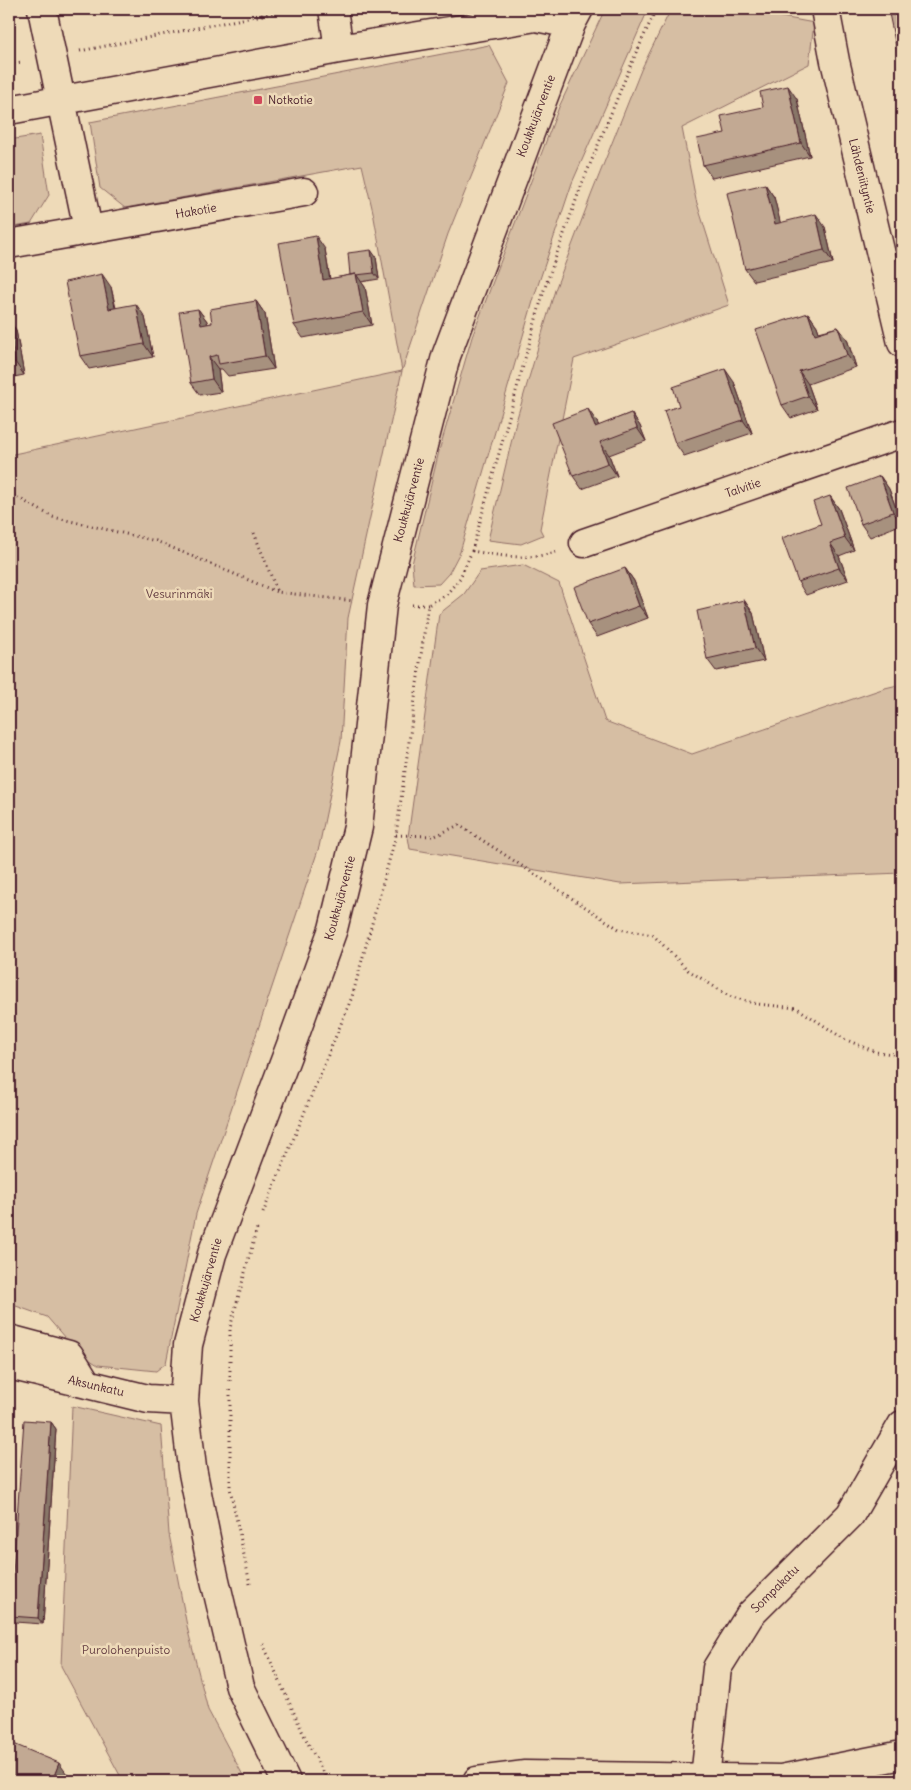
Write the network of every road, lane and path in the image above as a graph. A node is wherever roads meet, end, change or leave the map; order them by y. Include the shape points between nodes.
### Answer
1 (42, 9) edge
2 (293, 9) edge
3 (333, 9) edge
4 (656, 9) edge
5 (825, 9) edge
6 (575, 16) edge
7 (339, 49) junction
8 (52, 56) junction
9 (9, 64) edge
10 (60, 100) junction
11 (9, 110) edge
12 (304, 192) dead end
13 (88, 229) junction
14 (9, 244) edge
15 (902, 342) edge
16 (902, 433) edge
17 (9, 493) edge
18 (254, 533) dead end
19 (584, 543) joint
20 (472, 551) junction
21 (277, 592) junction
22 (382, 605) junction
23 (396, 835) junction
24 (902, 1055) edge
25 (261, 1217) dead end
26 (257, 1226) dead end
27 (9, 1339) edge
28 (9, 1366) edge
29 (87, 1384) junction
30 (184, 1401) junction
31 (902, 1425) edge
32 (250, 1584) dead end
33 (261, 1640) dead end
34 (902, 1755) edge
35 (705, 1778) junction
36 (286, 1781) edge
37 (327, 1781) edge
38 (476, 1781) edge

1 - 8 street
2 - 8 path
3 - 7 street
4 - 20 path via 580,189 544,290
5 - 15 street, Lähdeniityntie
6 - 7 street via 536,17
6 - 22 street, Koukkujärventie via 446,356
7 - 10 street
8 - 9 path
8 - 10 street
10 - 11 street
10 - 13 street
12 - 13 street, Hakotie
13 - 14 street, Hakotie
16 - 19 street, Talvitie
17 - 21 path via 53,517 156,541
18 - 21 path
19 - 20 path via 545,555 512,558
20 - 23 path via 460,578 446,595 428,605
21 - 22 path
22 - 30 street, Koukkujärventie via 358,827 340,901 294,1037 212,1254 188,1345
23 - 24 path via 435,836 459,825 619,929 653,935 688,970 729,996 757,1004 797,1008 844,1039 876,1052
23 - 25 path via 352,997
26 - 32 path via 230,1328 230,1488
27 - 29 street via 69,1355
28 - 29 street, Aksunkatu
29 - 30 street, Aksunkatu via 148,1399
30 - 36 street, Koukkujärventie via 192,1468 240,1688
31 - 35 street, Sompakatu via 850,1515 750,1615 717,1668
33 - 37 path
34 - 35 street via 781,1779
35 - 38 street via 525,1775

